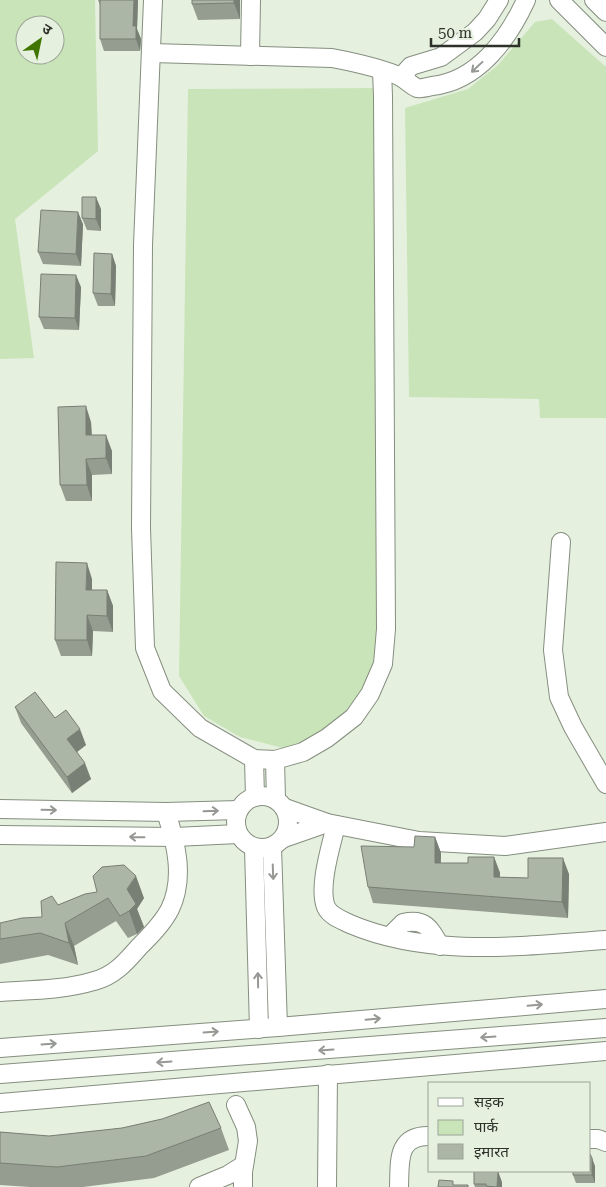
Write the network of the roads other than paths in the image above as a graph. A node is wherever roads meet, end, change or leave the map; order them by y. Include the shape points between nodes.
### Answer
1 (153, 0) edge
2 (251, 0) edge
3 (500, 0) edge
4 (526, 0) edge
5 (559, 0) edge
6 (594, 0) edge
7 (606, 12) edge
8 (606, 47) edge
9 (152, 53) junction
10 (250, 56) junction
11 (382, 71) junction
12 (401, 77) junction
13 (561, 542) dead end
14 (254, 759) junction
15 (275, 760) junction
16 (606, 784) edge
17 (255, 797) junction
18 (280, 804) junction
19 (0, 809) edge
20 (239, 810) junction
21 (166, 812) junction
22 (332, 824) junction
23 (606, 832) edge
24 (238, 834) junction
25 (0, 835) edge
26 (175, 837) junction
27 (270, 844) junction
28 (606, 940) edge
29 (257, 945) junction
30 (275, 946) junction
31 (0, 992) edge
32 (606, 998) edge
33 (278, 1027) junction
34 (606, 1028) edge
35 (259, 1029) junction
36 (0, 1048) edge
37 (606, 1051) edge
38 (0, 1074) edge
39 (328, 1074) junction
40 (233, 1082) junction
41 (0, 1103) edge
42 (428, 1136) edge
43 (591, 1139) edge
44 (606, 1142) edge
45 (244, 1165) junction
46 (219, 1183) edge
47 (200, 1187) edge
48 (243, 1187) edge
49 (327, 1187) edge
50 (400, 1187) edge

1 - 9 street
2 - 10 street
3 - 12 street via 475,32 441,57 411,66
4 -> 12 street via 503,40 472,73 441,85 417,88
5 - 8 street
6 - 7 street
9 - 10 street
9 - 14 street via 143,245 141,528 145,648 162,691 200,728
10 - 11 street via 332,58
11 - 12 street
11 - 15 street via 386,629 383,664 370,694 354,716 303,752
13 - 16 street via 553,650 559,697
14 - 15 street
14 - 17 street
15 - 18 street
17 - 18 street via 269,797
17 - 20 street
18 - 22 street
18 - 27 street via 289,823
19 -> 21 street
21 -> 20 street
20 - 24 street via 236,818
21 - 26 street
22 - 23 street via 419,841 505,846
22 - 27 street
22 - 28 street via 324,877 325,905 339,919 362,929 390,936 403,923 419,922 430,929 440,946 467,947 475,935 519,934 530,945
24 - 26 street
24 - 27 street via 248,845
26 -> 25 street
26 - 31 street via 178,872 170,909 122,966 111,975 67,988
27 - 29 street
27 -> 30 street
29 - 30 street
35 -> 29 street
30 - 33 street
33 -> 32 street
33 - 35 street
34 -> 38 street
36 -> 35 street
37 - 39 street
39 - 40 street
39 - 49 street
40 - 41 street
40 - 45 street via 227,1099 236,1105 246,1127 248,1141
42 - 50 street via 407,1142 401,1154
43 - 44 street
45 - 46 street
45 - 48 street
46 - 47 street

